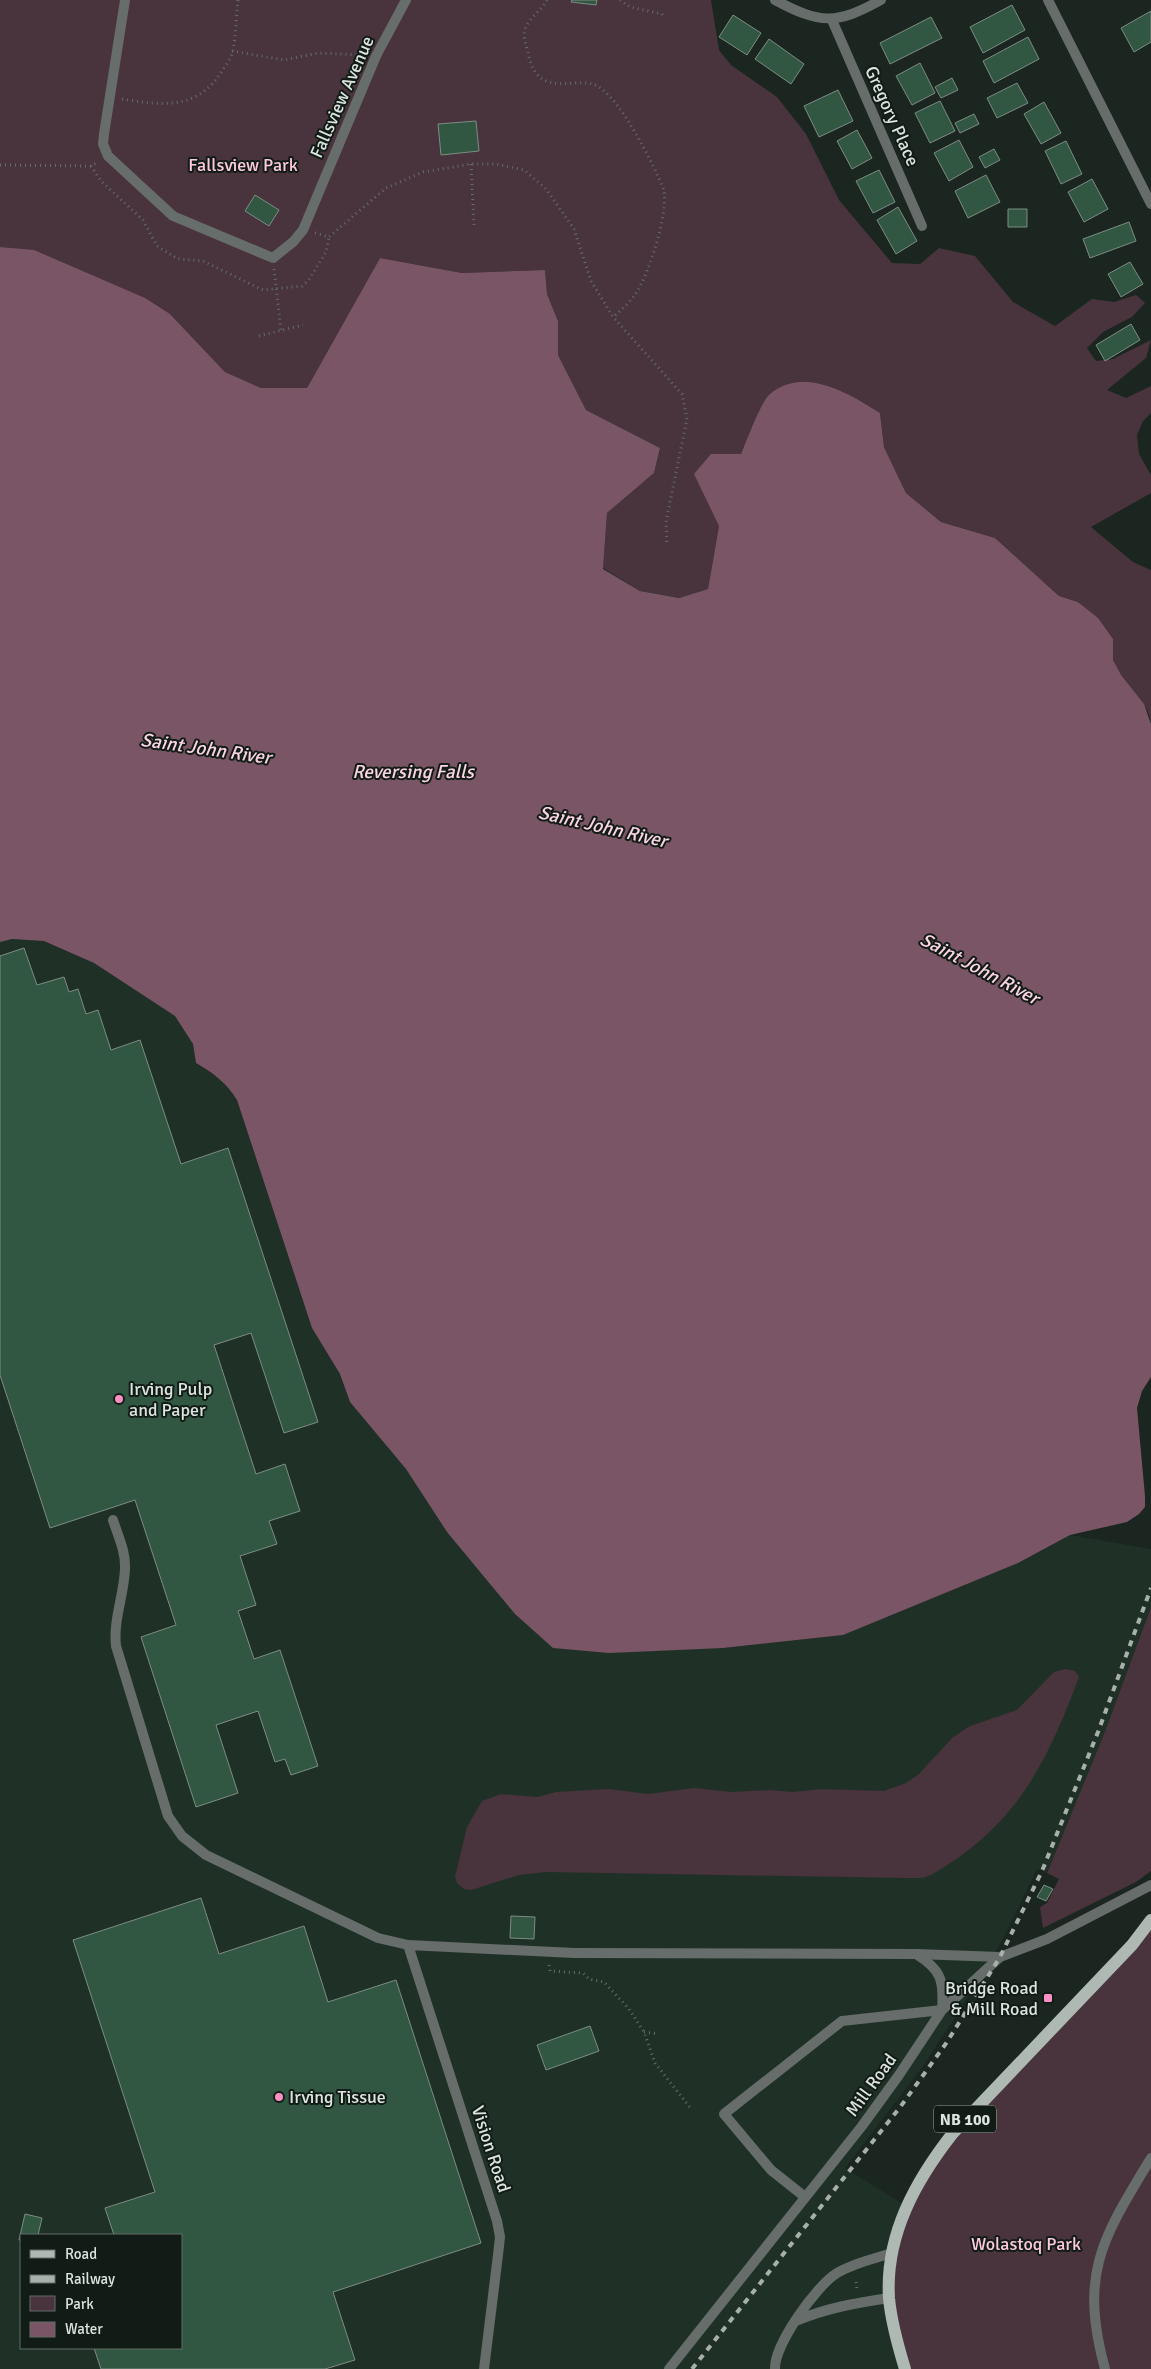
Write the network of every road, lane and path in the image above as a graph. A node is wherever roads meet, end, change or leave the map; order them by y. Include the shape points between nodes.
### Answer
1 (125, 0) edge
2 (238, 0) edge
3 (406, 0) edge
4 (547, 0) edge
5 (620, 0) edge
6 (775, 0) edge
7 (881, 0) edge
8 (1048, 0) edge
9 (664, 18) dead end
10 (832, 20) junction
11 (232, 51) junction
12 (376, 56) junction
13 (110, 96) junction
14 (108, 156) junction
15 (470, 164) junction
16 (0, 165) edge
17 (1151, 204) edge
18 (474, 226) dead end
19 (922, 226) dead end
20 (303, 230) junction
21 (273, 258) junction
22 (613, 317) junction
23 (303, 325) dead end
24 (281, 330) junction
25 (260, 336) dead end
26 (667, 544) dead end
27 (113, 1520) dead end
28 (1151, 1885) edge
29 (1151, 1920) edge
30 (408, 1945) junction
31 (546, 1952) junction
32 (916, 1954) junction
33 (1000, 1957) junction
34 (942, 2010) junction
35 (644, 2032) junction
36 (659, 2034) dead end
37 (692, 2110) dead end
38 (1151, 2158) edge
39 (805, 2198) junction
40 (892, 2253) junction
41 (856, 2282) dead end
42 (857, 2290) dead end
43 (889, 2298) junction
44 (795, 2322) junction
45 (484, 2369) edge
46 (670, 2369) edge
47 (775, 2369) edge
48 (905, 2369) edge
49 (1105, 2369) edge

1 - 13 street
2 - 11 path
3 - 12 street, Fallsview Avenue
4 - 22 path via 525,30 531,65 540,76 554,83 592,84 607,93 626,118 664,190 666,202 660,231 640,285
5 - 9 path via 630,7 662,14
6 - 10 street via 793,10
7 - 10 street
8 - 17 street
10 - 19 street, Gregory Place
11 - 12 path via 284,60 318,52
11 - 13 path via 216,80 199,95 184,102 154,104
12 - 20 street, Fallsview Avenue
13 - 14 street via 103,144
14 - 16 path via 91,166
14 - 21 street via 173,216
15 - 18 path
15 - 20 path via 423,172 386,188 328,237
15 - 22 path via 496,164 524,170 546,189 574,229 591,282
20 - 21 street, Fallsview Avenue
21 - 24 path
22 - 26 path via 682,394 687,419 666,522
23 - 24 path
24 - 25 path
27 - 30 street via 125,1569 116,1624 116,1646 168,1816 175,1829 193,1846 215,1859 378,1938
28 - 33 street, Mill Road via 1047,1939
29 - 40 main road, NB 100 via 1132,1945 934,2156 906,2206
30 - 31 street
30 - 45 street, Vision Road via 498,2221 500,2237
31 - 32 street
31 - 35 path via 550,1971 583,1973 589,1979 604,1982 629,2009
32 - 33 street
32 - 34 street via 932,1964 938,1973 944,1989
33 - 34 street, Mill Road
34 - 39 street, Mill Road via 899,2076
34 - 39 street via 842,2022 724,2114 770,2170
35 - 36 path
35 - 37 path via 655,2063
38 - 49 street via 1107,2235 1095,2272 1093,2308
39 - 46 street, Mill Road
40 - 43 main road, NB 100
40 - 44 street via 858,2263 835,2275 822,2286
41 - 42 path
43 - 44 street via 818,2311
43 - 48 main road, NB 100
44 - 47 street via 777,2353

